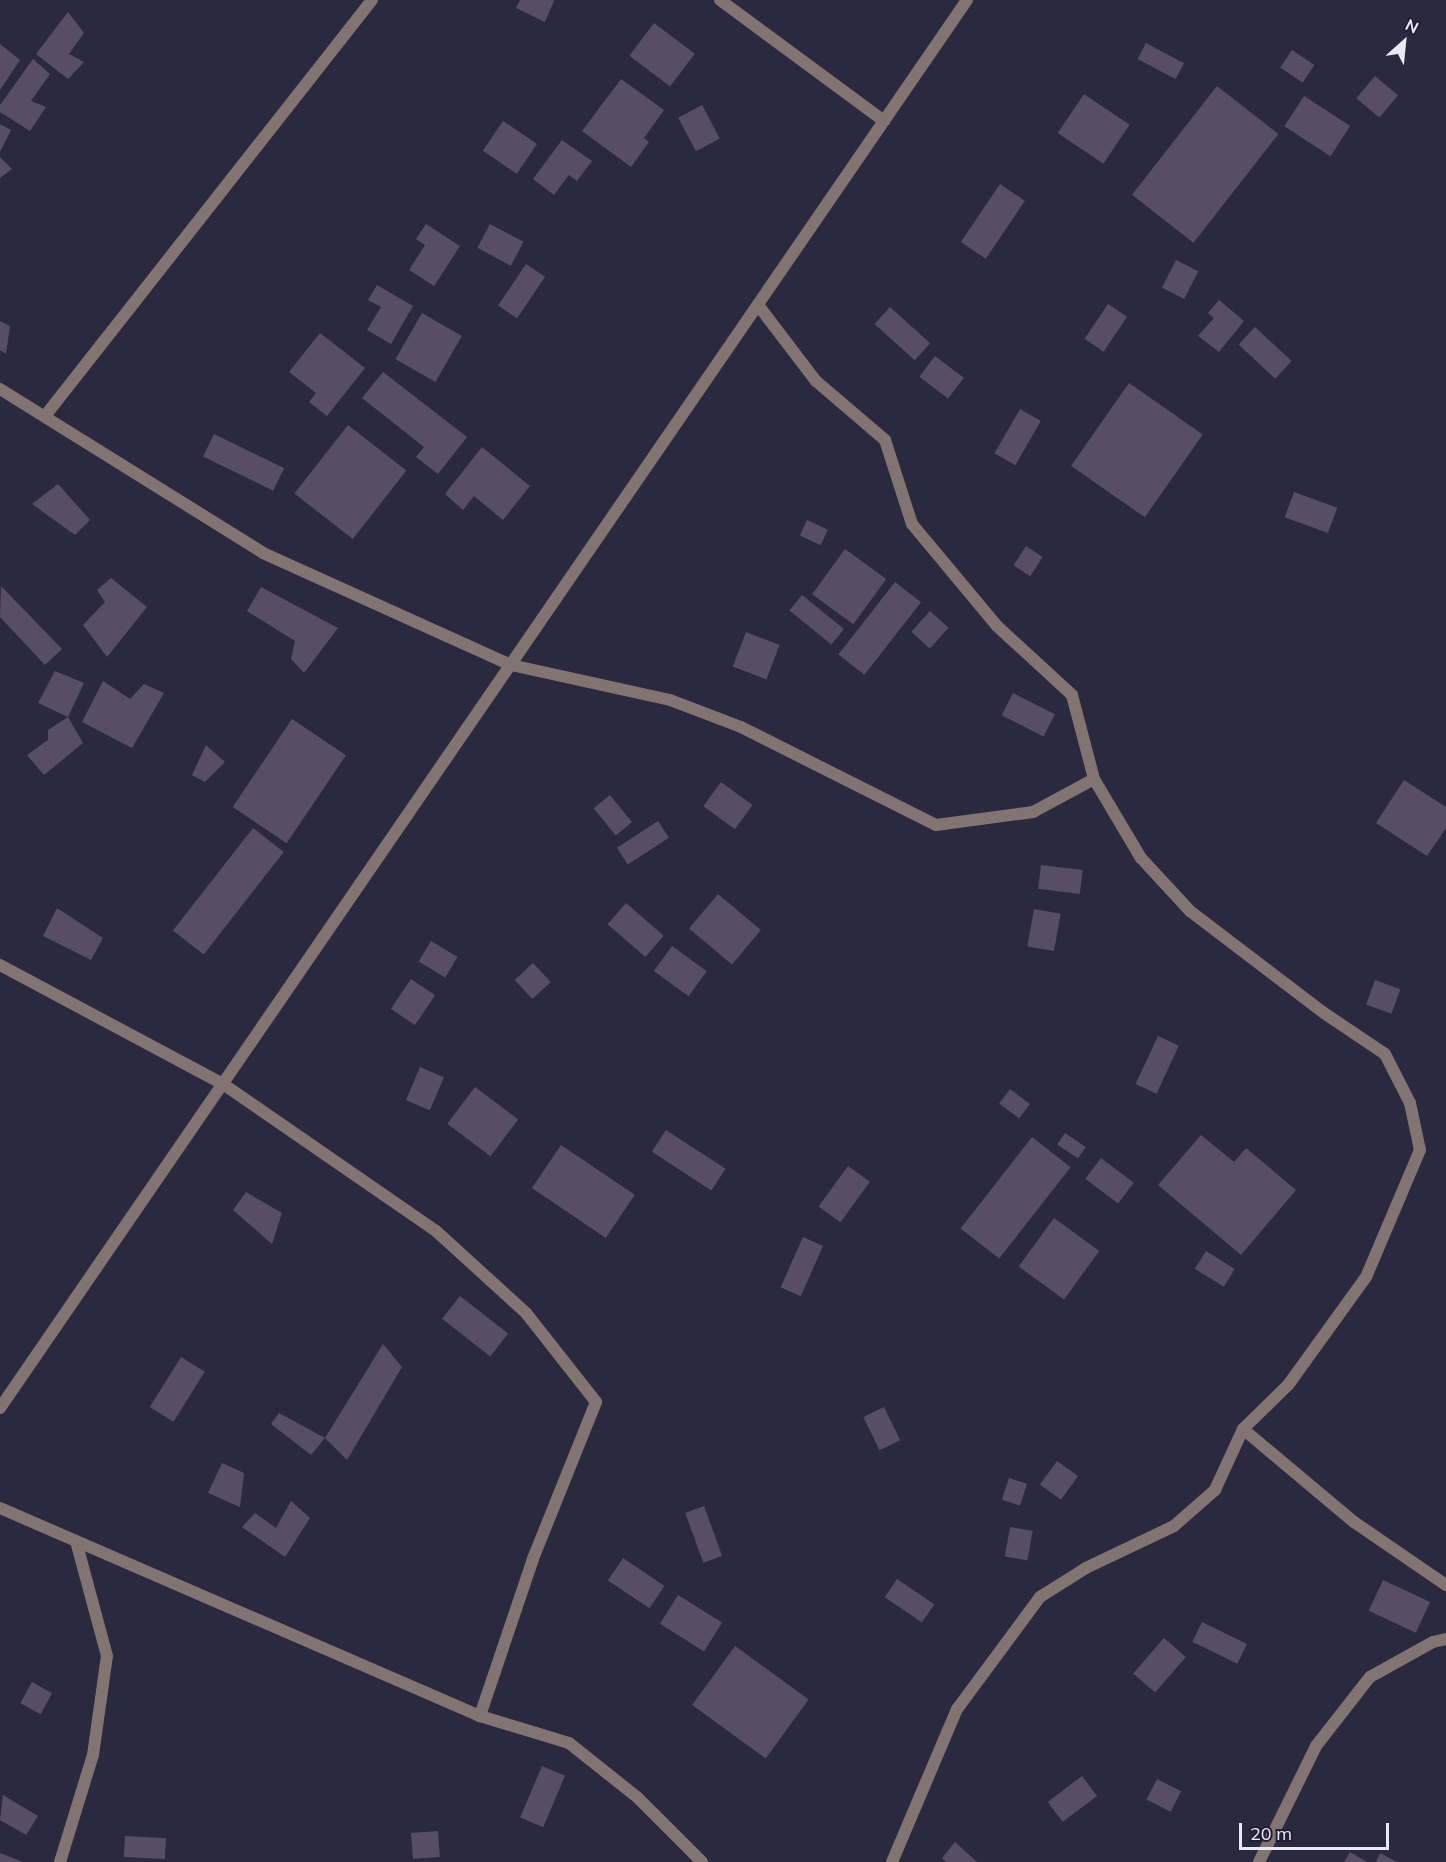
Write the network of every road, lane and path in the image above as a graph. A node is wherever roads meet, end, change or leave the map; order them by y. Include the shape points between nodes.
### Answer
1 (372, 0) edge
2 (720, 0) edge
3 (967, 0) edge
4 (884, 121) junction
5 (758, 305) junction
6 (0, 390) edge
7 (45, 416) junction
8 (511, 665) junction
9 (1094, 779) junction
10 (0, 965) edge
11 (223, 1084) junction
12 (0, 1408) edge
13 (1243, 1429) junction
14 (0, 1508) edge
15 (76, 1541) junction
16 (1446, 1585) edge
17 (1446, 1639) edge
18 (480, 1716) junction
19 (60, 1862) edge
20 (702, 1862) edge
21 (892, 1862) edge
22 (1259, 1862) edge

1 - 7 street
2 - 4 street
3 - 4 street
4 - 5 street
5 - 8 street
5 - 9 street via 816,381 885,440 912,524 998,626 1072,695
6 - 7 street
7 - 8 street via 263,553
8 - 9 street via 670,700 741,727 936,825 1033,812
8 - 11 street
9 - 13 street via 1141,858 1190,911 1324,1013 1385,1054 1410,1103 1420,1150 1366,1277 1288,1385
10 - 11 street
11 - 12 street
11 - 18 street via 436,1231 526,1313 596,1402 533,1559
13 - 16 street via 1354,1522
13 - 21 street via 1215,1490 1174,1526 1086,1568 1040,1597 957,1709
14 - 15 street
15 - 18 street
15 - 19 street via 107,1656 93,1755
17 - 22 street via 1433,1641 1370,1677 1316,1746
18 - 20 street via 570,1743 637,1797

